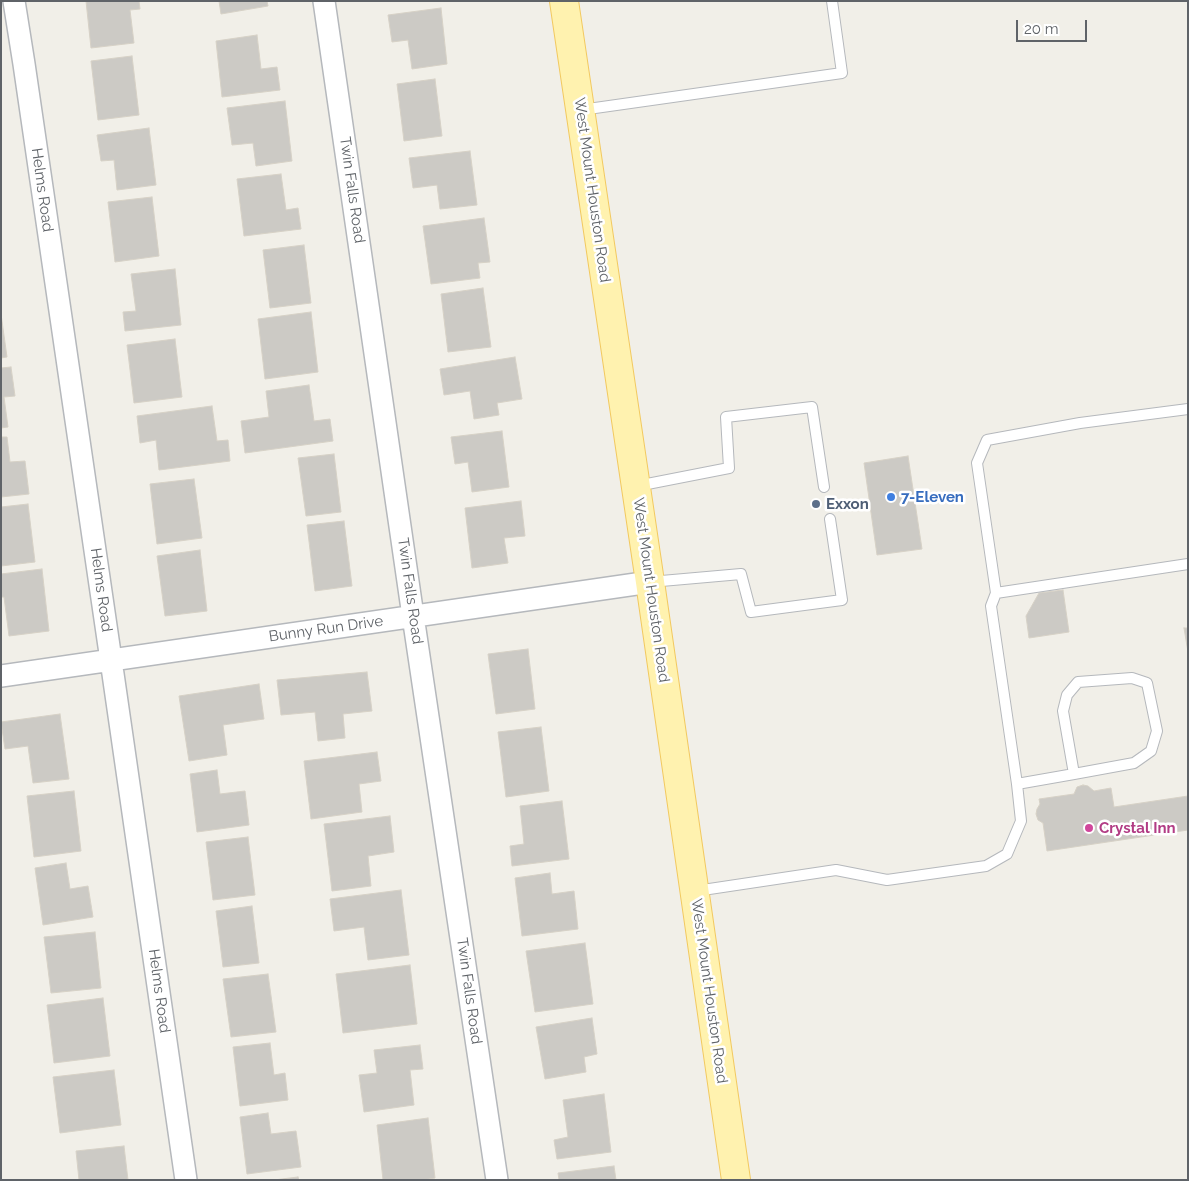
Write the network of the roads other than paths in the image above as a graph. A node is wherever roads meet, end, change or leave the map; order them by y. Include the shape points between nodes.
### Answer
1 (14, 1) edge
2 (324, 1) edge
3 (564, 1) edge
4 (832, 1) edge
5 (580, 110) junction
6 (1188, 409) edge
7 (636, 486) junction
8 (824, 487) dead end
9 (830, 519) dead end
10 (1188, 564) edge
11 (650, 582) junction
12 (996, 593) junction
13 (414, 616) junction
14 (111, 660) junction
15 (1, 676) edge
16 (1074, 774) junction
17 (1017, 784) junction
18 (695, 891) junction
19 (186, 1180) edge
20 (497, 1180) edge
21 (736, 1180) edge

1 - 14 street, Helms Road
2 - 13 street, Twin Falls Road
3 - 5 main road, West Mount Houston Road
4 - 5 lane via 842,74
5 - 7 main road, West Mount Houston Road
6 - 12 lane via 1080,423 987,440 977,463
7 - 8 lane via 729,468 726,417 812,406
7 - 11 main road, West Mount Houston Road
9 - 11 lane via 842,600 750,612 741,574
10 - 12 lane
11 - 13 street, Bunny Run Drive
11 - 18 main road, West Mount Houston Road
12 - 17 lane via 991,606
13 - 14 street, Bunny Run Drive
13 - 20 street, Twin Falls Road
14 - 15 street, Bunny Run Drive
14 - 19 street, Helms Road
16 - 16 lane via 1134,763 1151,751 1157,731 1147,683 1132,678 1078,682 1067,695 1063,711
16 - 17 lane
17 - 18 lane via 1021,820 1007,854 986,866 887,880 836,870
18 - 21 main road, West Mount Houston Road

